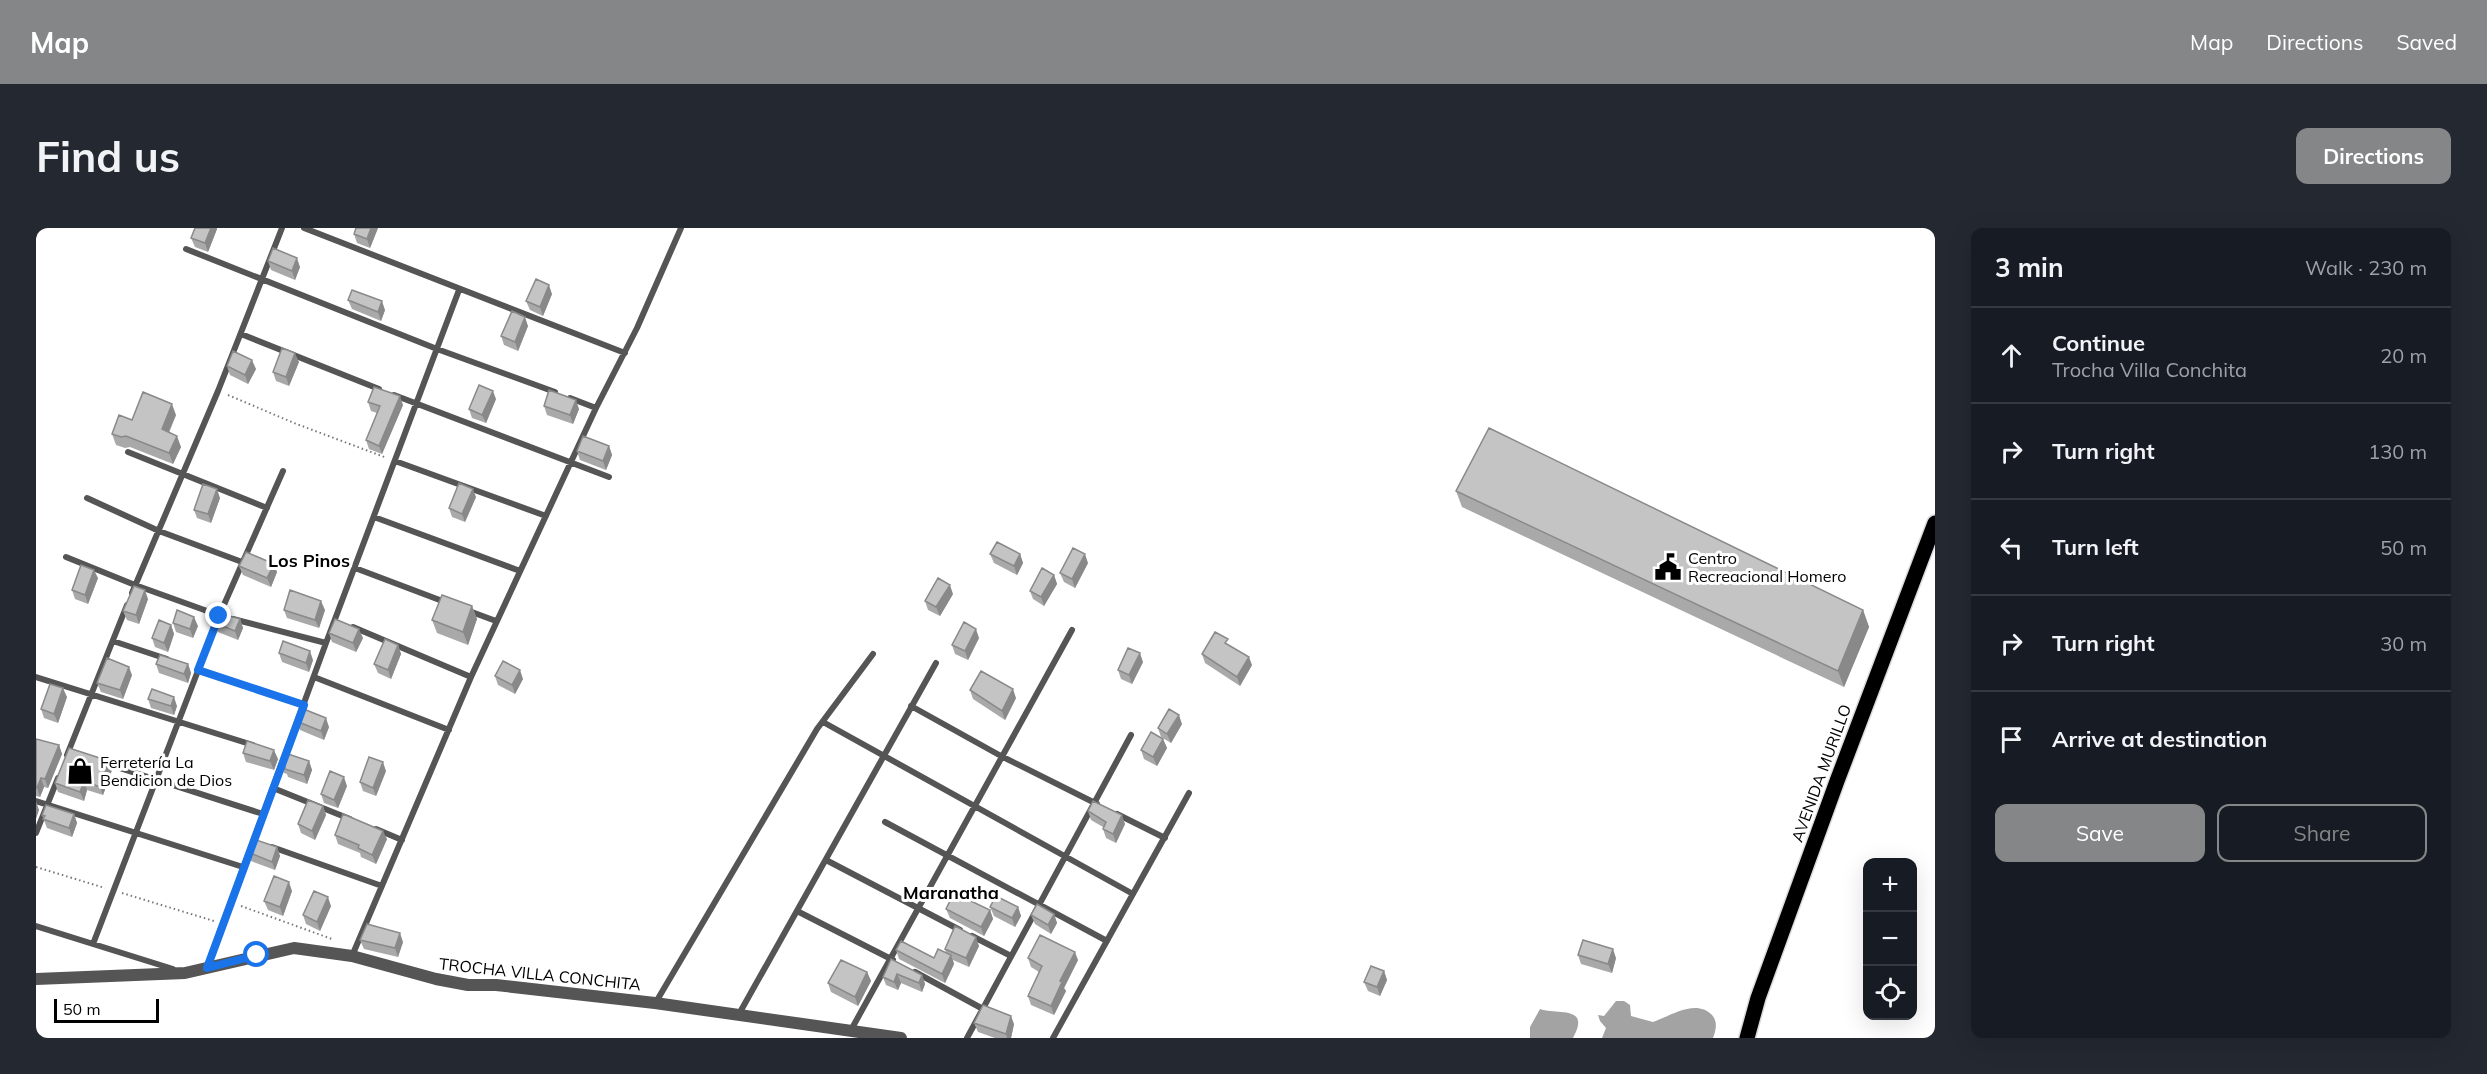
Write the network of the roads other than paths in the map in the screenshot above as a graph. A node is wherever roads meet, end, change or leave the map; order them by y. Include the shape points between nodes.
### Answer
1 (282, 228) edge
2 (304, 228) edge
3 (681, 228) edge
4 (186, 249) dead end
5 (262, 279) junction
6 (459, 290) junction
7 (241, 334) junction
8 (437, 349) junction
9 (625, 353) junction
10 (416, 404) junction
11 (596, 408) junction
12 (128, 452) dead end
13 (395, 460) junction
14 (571, 462) junction
15 (283, 471) dead end
16 (183, 475) junction
17 (609, 477) dead end
18 (87, 498) dead end
19 (267, 508) junction
20 (546, 516) junction
21 (374, 517) junction
22 (1935, 523) edge
23 (159, 531) junction
24 (66, 557) dead end
25 (242, 562) junction
26 (355, 568) junction
27 (520, 571) junction
28 (135, 585) junction
29 (453, 605) edge
30 (464, 609) edge
31 (219, 616) junction
32 (335, 619) junction
33 (496, 621) junction
34 (1072, 630) dead end
35 (113, 641) junction
36 (326, 643) junction
37 (873, 654) dead end
38 (177, 663) edge
39 (936, 663) dead end
40 (188, 666) edge
41 (198, 670) junction
42 (36, 677) edge
43 (314, 677) junction
44 (471, 677) junction
45 (92, 694) junction
46 (911, 706) junction
47 (178, 722) junction
48 (823, 722) junction
49 (449, 730) junction
50 (1131, 735) dead end
51 (58, 748) edge
52 (264, 749) edge
53 (68, 752) junction
54 (274, 752) edge
55 (80, 756) edge
56 (285, 756) junction
57 (883, 756) junction
58 (1001, 756) junction
59 (64, 763) edge
60 (102, 763) edge
61 (60, 773) edge
62 (157, 780) junction
63 (273, 788) junction
64 (1189, 793) dead end
65 (36, 801) edge
66 (1094, 803) junction
67 (47, 805) junction
68 (974, 806) junction
69 (1104, 808) edge
70 (1114, 813) edge
71 (263, 814) junction
72 (359, 822) edge
73 (885, 822) dead end
74 (370, 827) edge
75 (137, 832) junction
76 (36, 833) edge
77 (1165, 838) junction
78 (402, 840) junction
79 (253, 841) junction
80 (947, 855) junction
81 (1065, 856) junction
82 (825, 860) junction
83 (243, 867) junction
84 (382, 886) junction
85 (1133, 894) junction
86 (1039, 905) junction
87 (918, 908) junction
88 (797, 911) junction
89 (36, 926) edge
90 (1107, 941) junction
91 (93, 945) junction
92 (353, 952) junction
93 (1011, 956) junction
94 (890, 959) junction
95 (901, 965) edge
96 (207, 968) junction
97 (911, 970) edge
98 (185, 973) junction
99 (36, 979) edge
100 (655, 1003) junction
101 (983, 1009) junction
102 (739, 1015) junction
103 (851, 1031) junction
104 (901, 1038) edge
105 (967, 1038) edge
106 (1053, 1038) edge
107 (1747, 1038) edge

1 - 5 lane
2 - 6 lane
3 - 9 lane
4 - 5 lane
5 - 7 lane
5 - 8 lane
6 - 8 lane
6 - 9 lane
7 - 10 lane
7 - 16 lane
8 - 10 lane
8 - 11 lane
9 - 11 lane
10 - 13 lane
10 - 14 lane
11 - 14 lane
12 - 16 lane
13 - 20 lane
13 - 21 lane
14 - 17 lane
14 - 20 lane
15 - 19 lane
16 - 19 lane
16 - 23 lane
18 - 23 lane
19 - 25 lane
20 - 27 lane
21 - 26 lane
21 - 27 lane
22 - 107 main road, AVENIDA MURILLO via 1837,781
23 - 25 lane
23 - 28 lane
24 - 28 lane
25 - 31 lane
26 - 29 lane
26 - 32 lane
27 - 33 lane
28 - 31 lane
28 - 35 lane
30 - 33 lane
31 - 36 lane
31 - 41 lane
32 - 36 lane
32 - 44 lane
33 - 44 lane
34 - 58 lane
35 - 38 lane
35 - 45 lane
36 - 43 lane
37 - 48 lane
39 - 46 lane
40 - 41 lane
41 - 47 lane
42 - 45 lane
43 - 49 lane
43 - 56 lane
44 - 49 lane
45 - 47 lane
45 - 53 lane
46 - 57 lane
46 - 58 lane
47 - 52 lane
47 - 62 lane
48 - 57 lane
48 - 100 lane
49 - 78 lane
50 - 66 lane
51 - 53 lane
53 - 55 lane
53 - 59 lane
54 - 56 lane
56 - 63 lane
57 - 68 lane
57 - 82 lane
58 - 66 lane
58 - 68 lane
60 - 62 lane
61 - 67 lane
62 - 71 lane
62 - 75 lane
63 - 71 lane
63 - 72 lane
64 - 77 lane
65 - 67 lane
66 - 69 lane
66 - 81 lane
67 - 75 lane
67 - 76 lane
68 - 80 lane
68 - 81 lane
70 - 77 lane
71 - 79 lane
73 - 80 lane
74 - 78 lane
75 - 83 lane
75 - 91 lane
77 - 85 lane
78 - 84 lane
79 - 83 lane
79 - 84 lane
80 - 86 lane
80 - 87 lane
81 - 85 lane
81 - 86 lane
82 - 87 lane
82 - 88 lane
83 - 96 lane
84 - 92 lane
85 - 90 lane
86 - 90 lane
86 - 93 lane
87 - 93 lane
87 - 94 lane
88 - 94 lane
88 - 102 lane
89 - 91 lane
90 - 106 lane
91 - 98 lane
92 - 96 street, TROCHA VILLA CONCHITA via 294,948
92 - 100 street, TROCHA VILLA CONCHITA via 436,980
93 - 101 lane
94 - 95 lane
94 - 103 lane
96 - 98 street, TROCHA VILLA CONCHITA
97 - 101 lane
98 - 99 street, TROCHA VILLA CONCHITA
100 - 102 street, TROCHA VILLA CONCHITA
101 - 105 lane
102 - 103 street, TROCHA VILLA CONCHITA
103 - 104 street, TROCHA VILLA CONCHITA

